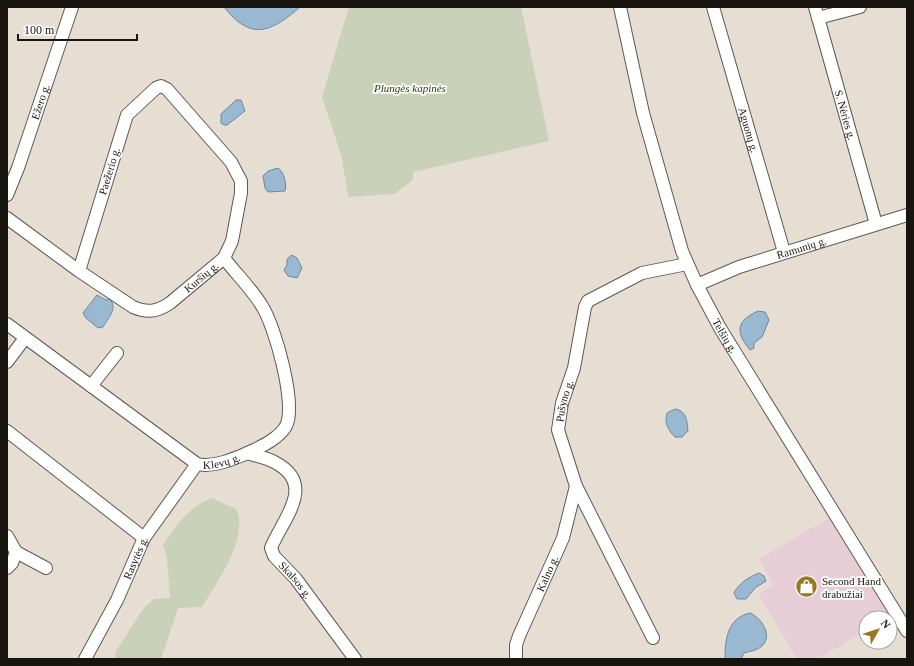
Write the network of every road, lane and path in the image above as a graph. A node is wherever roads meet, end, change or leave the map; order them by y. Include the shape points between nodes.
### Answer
1 (72, 7) edge
2 (620, 7) edge
3 (713, 7) edge
4 (860, 7) edge
5 (816, 12) edge
6 (161, 86) joint
7 (7, 195) edge
8 (907, 215) edge
9 (7, 218) edge
10 (876, 224) junction
11 (784, 252) junction
12 (224, 258) junction
13 (688, 264) junction
14 (79, 271) junction
15 (696, 285) junction
16 (7, 324) edge
17 (25, 338) junction
18 (117, 353) dead end
19 (7, 362) edge
20 (91, 386) junction
21 (7, 431) edge
22 (247, 453) junction
23 (197, 464) junction
24 (576, 486) junction
25 (7, 536) edge
26 (144, 538) junction
27 (16, 552) junction
28 (7, 568) edge
29 (46, 568) dead end
30 (907, 631) edge
31 (653, 638) dead end
32 (85, 659) edge
33 (355, 659) edge
34 (516, 659) edge

1 - 7 street, Ežero g.
2 - 13 street, Telšių g. via 643,113
3 - 11 street, Aguonų g.
4 - 5 street
5 - 10 street, S. Nėries g.
6 - 12 street, Kuršių g. via 167,88 231,162 239,176 241,193 232,241
6 - 14 street, Paežerio g. via 127,115
8 - 10 street, Ramunių g.
9 - 14 street, Kuršių g.
10 - 11 street, Ramunių g.
11 - 15 street, Ramunių g. via 739,266
12 - 14 street, Kuršių g. via 162,308 152,311 142,311 133,307
12 - 22 street, Klevų g. via 263,307 281,355 290,401 286,427 271,440
13 - 15 street, Telšių g.
13 - 24 street, Pušyno g. via 642,273 588,301 574,368 558,424 561,443
15 - 30 street, Telšių g.
16 - 17 street, Klevų g.
17 - 19 street
17 - 20 street, Klevų g.
18 - 20 street
20 - 23 street, Klevų g.
21 - 26 street
22 - 23 street, Klevų g. via 214,464
22 - 33 street, Skalsos g. via 276,463 287,470 294,481 297,492 294,505 274,540 272,552 296,579
23 - 26 street, Rasytės g.
24 - 31 street, Pušyno g.
24 - 34 street, Kalno g. via 563,538 519,636
25 - 27 street
26 - 32 street, Rasytės g. via 117,600
27 - 28 street
27 - 29 street

